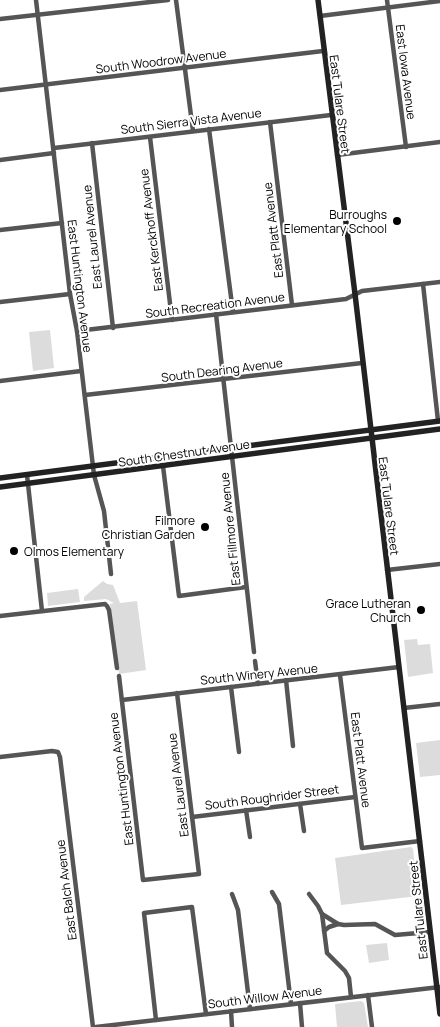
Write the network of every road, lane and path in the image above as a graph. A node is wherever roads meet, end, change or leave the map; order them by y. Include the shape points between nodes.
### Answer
1 (36, 0) edge
2 (168, 0) edge
3 (176, 0) edge
4 (318, 0) edge
5 (387, 0) edge
6 (440, 1) edge
7 (388, 7) junction
8 (38, 14) junction
9 (320, 16) junction
10 (0, 19) edge
11 (324, 50) junction
12 (184, 68) junction
13 (46, 84) junction
14 (0, 90) edge
15 (331, 115) junction
16 (270, 122) junction
17 (209, 129) junction
18 (193, 131) junction
19 (150, 136) junction
20 (440, 142) edge
21 (92, 143) junction
22 (406, 146) junction
23 (54, 151) junction
24 (337, 155) junction
25 (0, 160) edge
26 (62, 223) junction
27 (0, 230) edge
28 (440, 282) edge
29 (423, 284) junction
30 (70, 294) junction
31 (355, 294) junction
32 (0, 302) edge
33 (292, 305) junction
34 (233, 312) junction
35 (216, 314) junction
36 (172, 320) junction
37 (113, 328) junction
38 (77, 331) junction
39 (362, 363) junction
40 (81, 371) junction
41 (222, 380) junction
42 (0, 381) edge
43 (85, 395) junction
44 (440, 425) edge
45 (370, 429) junction
46 (440, 436) edge
47 (371, 438) junction
48 (232, 448) junction
49 (232, 456) junction
50 (163, 466) junction
51 (93, 467) junction
52 (28, 475) junction
53 (94, 475) junction
54 (0, 478) edge
55 (28, 483) junction
56 (0, 486) edge
57 (440, 564) edge
58 (387, 570) junction
59 (111, 574) dead end
60 (246, 587) junction
61 (42, 611) junction
62 (0, 616) edge
63 (254, 652) dead end
64 (255, 661) dead end
65 (399, 667) junction
66 (116, 668) dead end
67 (340, 675) junction
68 (119, 676) dead end
69 (286, 680) junction
70 (258, 684) junction
71 (231, 687) junction
72 (177, 693) junction
73 (122, 700) junction
74 (440, 704) edge
75 (404, 708) junction
76 (293, 746) dead end
77 (239, 752) dead end
78 (0, 757) edge
79 (355, 797) junction
80 (300, 804) junction
81 (246, 810) junction
82 (192, 816) junction
83 (304, 830) dead end
84 (250, 837) dead end
85 (420, 841) junction
86 (169, 879) joint
87 (272, 892) dead end
88 (232, 894) dead end
89 (309, 894) dead end
90 (322, 914) junction
91 (338, 924) junction
92 (324, 931) junction
93 (430, 932) junction
94 (438, 987) edge
95 (368, 995) junction
96 (351, 997) junction
97 (300, 1003) junction
98 (291, 1004) junction
99 (250, 1009) junction
100 (230, 1011) junction
101 (206, 1014) junction
102 (440, 1014) edge
103 (159, 1019) junction
104 (94, 1027) edge
105 (162, 1027) edge
106 (232, 1027) edge
107 (302, 1027) edge
108 (372, 1027) edge

1 - 8 street, East Huntington Avenue
2 - 8 street
3 - 12 street
4 - 9 main road, East Tulare Street
5 - 7 street, East Iowa Avenue
6 - 7 street
7 - 9 street
7 - 22 street, East Iowa Avenue
8 - 10 street
8 - 13 street, East Huntington Avenue
9 - 11 main road, East Tulare Street
11 - 12 street, South Woodrow Avenue
11 - 15 main road, East Tulare Street
12 - 13 street, South Woodrow Avenue
12 - 18 street
13 - 14 street, South Woodrow Avenue
13 - 23 street, East Huntington Avenue
15 - 16 street, South Sierra Vista Avenue
15 - 24 main road, East Tulare Street
16 - 17 street, South Sierra Vista Avenue
16 - 33 street, East Platt Avenue
17 - 18 street, South Sierra Vista Avenue
17 - 34 street
18 - 19 street, South Sierra Vista Avenue
19 - 21 street, South Sierra Vista Avenue
19 - 36 street, East Kerckhoff Avenue
20 - 22 street
21 - 23 street, South Sierra Vista Avenue
21 - 37 street, East Laurel Avenue
22 - 24 street
23 - 25 street, South Sierra Vista Avenue
23 - 26 street, East Huntington Avenue
24 - 31 main road, East Tulare Street
26 - 27 street
26 - 30 street, East Huntington Avenue
28 - 29 street, South Recreation Avenue
29 - 31 street, South Recreation Avenue
29 - 44 street
30 - 32 street
30 - 38 street, East Huntington Avenue
31 - 33 street, South Recreation Avenue via 346,299
31 - 39 main road, East Tulare Street
33 - 34 street, South Recreation Avenue
34 - 35 street, South Recreation Avenue
35 - 36 street, South Recreation Avenue
35 - 41 street, East Fillmore Avenue
36 - 37 street, South Recreation Avenue
37 - 38 street, South Recreation Avenue
38 - 40 street, East Huntington Avenue
39 - 41 street, South Dearing Avenue
39 - 45 main road, East Tulare Street
40 - 42 street
40 - 43 street, East Huntington Avenue
41 - 43 street, South Dearing Avenue
41 - 48 street, East Fillmore Avenue
43 - 51 street, East Huntington Avenue
44 - 45 main road, South Chestnut Avenue
44 - 46 street
44 - 47 main road, South Chestnut Avenue
45 - 47 main road, East Tulare Street
45 - 48 main road, South Chestnut Avenue
47 - 49 main road, South Chestnut Avenue
47 - 58 main road, East Tulare Street
48 - 49 street, East Fillmore Avenue
48 - 51 main road, South Chestnut Avenue
49 - 50 main road, South Chestnut Avenue
49 - 60 street, East Fillmore Avenue
50 - 53 main road, South Chestnut Avenue
50 - 60 street via 179,596
51 - 52 main road, South Chestnut Avenue
51 - 53 street, East Huntington Avenue
52 - 54 main road, South Chestnut Avenue
52 - 55 street
53 - 55 main road, South Chestnut Avenue
53 - 59 street, East Huntington Avenue via 104,510
55 - 56 main road, South Chestnut Avenue
55 - 61 street
57 - 58 street
58 - 65 main road, East Tulare Street
60 - 63 street, East Fillmore Avenue
61 - 62 street
61 - 66 street via 107,606
64 - 70 street
65 - 67 street, South Winery Avenue
65 - 75 main road, East Tulare Street
67 - 69 street, South Winery Avenue
67 - 79 street, East Platt Avenue
68 - 73 street, East Huntington Avenue
69 - 70 street, South Winery Avenue
69 - 76 street
70 - 71 street, South Winery Avenue
71 - 72 street, South Winery Avenue
71 - 77 street
72 - 73 street, South Winery Avenue
72 - 82 street, East Laurel Avenue
73 - 86 street, East Huntington Avenue via 143,880
74 - 75 street
75 - 85 main road, East Tulare Street
78 - 104 street, East Balch Avenue via 52,750 60,757
79 - 80 street, South Roughrider Street
79 - 85 street, East Platt Avenue via 362,848
80 - 81 street, South Roughrider Street
80 - 83 street
81 - 82 street, South Roughrider Street
81 - 84 street
82 - 86 street, East Laurel Avenue via 199,874
85 - 93 main road, East Tulare Street
87 - 98 street via 279,904
88 - 99 street via 238,910
89 - 90 street
90 - 91 street
90 - 92 street
91 - 92 street
91 - 93 street via 375,924 395,935
92 - 96 street via 327,953 345,971
93 - 94 main road, East Tulare Street
94 - 95 street, South Willow Avenue
94 - 102 main road, East Tulare Street
95 - 96 street, South Willow Avenue
95 - 108 street
96 - 97 street, South Willow Avenue
97 - 98 street, South Willow Avenue
97 - 107 street
98 - 99 street, South Willow Avenue
99 - 100 street, South Willow Avenue
100 - 101 street, South Willow Avenue
100 - 106 street
101 - 103 street, South Willow Avenue
101 - 103 street via 192,907 172,907 144,913
103 - 104 street, South Willow Avenue
103 - 105 street

